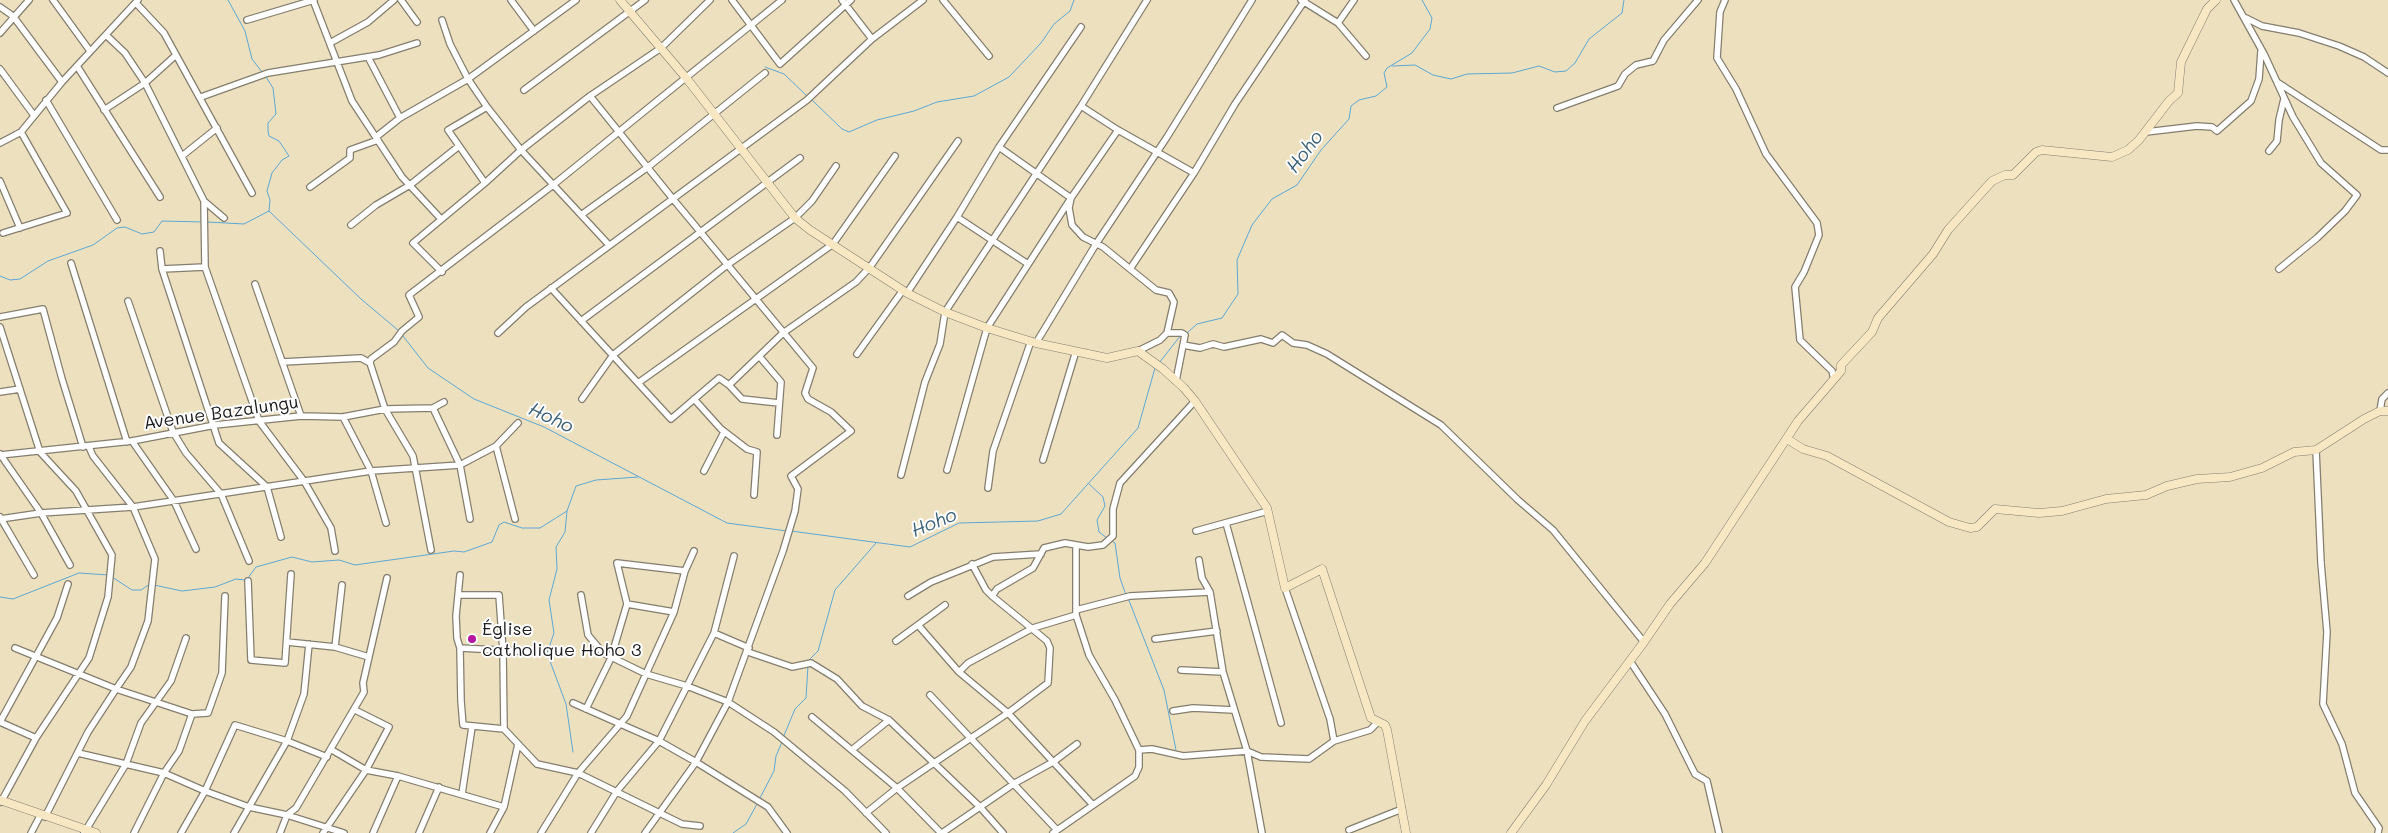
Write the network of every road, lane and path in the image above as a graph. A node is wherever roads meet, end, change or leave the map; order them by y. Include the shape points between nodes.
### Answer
1 (29, 0) edge
2 (53, 0) edge
3 (313, 0) edge
4 (394, 0) edge
5 (401, 0) edge
6 (511, 0) edge
7 (576, 0) edge
8 (620, 0) edge
9 (646, 0) edge
10 (710, 0) edge
11 (732, 0) edge
12 (782, 0) edge
13 (923, 0) edge
14 (943, 0) edge
15 (1147, 0) edge
16 (1252, 0) edge
17 (1354, 0) edge
18 (1698, 0) edge
19 (1725, 0) edge
20 (2216, 0) edge
21 (2234, 0) edge
22 (846, 1) edge
23 (1303, 1) edge
24 (137, 2) edge
25 (0, 7) edge
26 (630, 12) junction
27 (13, 16) junction
28 (2246, 18) junction
29 (247, 20) dead end
30 (442, 20) dead end
31 (417, 22) dead end
32 (1338, 23) junction
33 (751, 25) junction
34 (1082, 27) dead end
35 (534, 31) junction
36 (0, 33) edge
37 (106, 35) junction
38 (872, 39) junction
39 (330, 43) junction
40 (417, 43) dead end
41 (661, 48) junction
42 (2261, 48) junction
43 (90, 51) junction
44 (176, 54) junction
45 (989, 56) dead end
46 (1366, 56) dead end
47 (368, 57) junction
48 (338, 61) junction
49 (77, 66) junction
50 (0, 69) edge
51 (765, 73) dead end
52 (2388, 74) edge
53 (686, 78) junction
54 (468, 80) junction
55 (62, 82) junction
56 (2277, 82) junction
57 (145, 83) junction
58 (524, 90) dead end
59 (590, 96) junction
60 (201, 97) junction
61 (2284, 99) junction
62 (46, 100) junction
63 (1081, 106) junction
64 (487, 107) junction
65 (1557, 108) dead end
66 (104, 110) junction
67 (33, 114) junction
68 (714, 115) junction
69 (400, 118) junction
70 (217, 128) junction
71 (1118, 130) junction
72 (620, 131) junction
73 (21, 132) junction
74 (2146, 132) junction
75 (377, 139) junction
76 (958, 141) dead end
77 (0, 144) edge
78 (459, 146) junction
79 (1000, 147) junction
80 (521, 150) junction
81 (741, 150) junction
82 (1157, 150) junction
83 (2388, 150) edge
84 (2269, 151) dead end
85 (182, 156) junction
86 (894, 156) dead end
87 (800, 158) dead end
88 (836, 166) dead end
89 (648, 167) junction
90 (1194, 173) junction
91 (1035, 174) junction
92 (0, 181) edge
93 (767, 182) junction
94 (485, 183) junction
95 (410, 185) junction
96 (553, 185) junction
97 (310, 186) dead end
98 (2, 191) edge
99 (252, 192) dead end
100 (160, 196) dead end
101 (1071, 198) junction
102 (673, 199) junction
103 (204, 201) junction
104 (580, 215) junction
105 (957, 217) junction
106 (224, 218) dead end
107 (795, 218) junction
108 (441, 219) junction
109 (117, 220) dead end
110 (351, 225) dead end
111 (20, 228) junction
112 (700, 232) junction
113 (3, 233) dead end
114 (991, 240) junction
115 (833, 244) junction
116 (1096, 244) junction
117 (609, 245) junction
118 (160, 251) dead end
119 (71, 263) dead end
120 (1028, 264) junction
121 (727, 265) junction
122 (205, 267) junction
123 (870, 267) junction
124 (2279, 268) dead end
125 (162, 269) junction
126 (1130, 269) junction
127 (442, 272) junction
128 (255, 284) dead end
129 (551, 288) junction
130 (905, 291) junction
131 (755, 299) junction
132 (128, 301) dead end
133 (945, 312) junction
134 (0, 317) edge
135 (582, 321) junction
136 (0, 327) edge
137 (987, 328) junction
138 (498, 333) dead end
139 (783, 333) junction
140 (1167, 333) junction
141 (1034, 342) junction
142 (1183, 345) junction
143 (1076, 351) junction
144 (1138, 351) junction
145 (857, 354) dead end
146 (613, 355) junction
147 (759, 356) junction
148 (282, 362) junction
149 (370, 363) junction
150 (1834, 379) junction
151 (1176, 380) junction
152 (638, 383) junction
153 (729, 385) junction
154 (20, 389) junction
155 (0, 392) edge
156 (2388, 393) edge
157 (582, 399) dead end
158 (694, 399) junction
159 (1196, 401) junction
160 (444, 402) dead end
161 (779, 403) junction
162 (433, 408) junction
163 (385, 409) junction
164 (2384, 411) edge
165 (301, 416) junction
166 (343, 417) junction
167 (259, 421) junction
168 (518, 423) dead end
169 (215, 426) junction
170 (173, 432) junction
171 (724, 432) junction
172 (777, 435) dead end
173 (1787, 439) junction
174 (130, 441) junction
175 (496, 446) junction
176 (86, 447) junction
177 (2316, 450) junction
178 (40, 452) junction
179 (0, 455) edge
180 (1043, 460) dead end
181 (460, 465) junction
182 (416, 468) junction
183 (947, 470) dead end
184 (371, 471) junction
185 (704, 472) dead end
186 (901, 475) dead end
187 (304, 481) junction
188 (267, 487) junction
189 (988, 488) dead end
190 (221, 494) junction
191 (754, 495) dead end
192 (174, 501) junction
193 (134, 507) junction
194 (87, 509) junction
195 (1268, 511) junction
196 (41, 513) junction
197 (1, 518) edge
198 (515, 519) dead end
199 (470, 520) dead end
200 (386, 523) dead end
201 (1226, 523) junction
202 (1196, 531) dead end
203 (281, 537) dead end
204 (1076, 545) junction
205 (196, 548) dead end
206 (431, 550) dead end
207 (335, 551) dead end
208 (694, 551) dead end
209 (1041, 554) junction
210 (734, 556) dead end
211 (1198, 560) dead end
212 (249, 561) dead end
213 (972, 564) junction
214 (70, 565) dead end
215 (685, 571) junction
216 (291, 574) dead end
217 (34, 575) dead end
218 (460, 575) dead end
219 (386, 578) dead end
220 (248, 581) dead end
221 (68, 584) dead end
222 (342, 585) dead end
223 (1285, 588) junction
224 (1210, 592) junction
225 (458, 595) junction
226 (581, 595) dead end
227 (225, 596) dead end
228 (908, 596) dead end
229 (992, 596) junction
230 (627, 604) junction
231 (945, 605) dead end
232 (674, 612) junction
233 (1076, 612) junction
234 (918, 624) junction
235 (1033, 628) junction
236 (1217, 631) junction
237 (714, 633) junction
238 (186, 638) dead end
239 (1155, 639) dead end
240 (896, 641) dead end
241 (287, 642) junction
242 (1644, 642) junction
243 (309, 644) junction
244 (335, 647) junction
245 (15, 648) dead end
246 (460, 648) junction
247 (748, 650) junction
248 (503, 651) junction
249 (536, 652) dead end
250 (369, 657) junction
251 (36, 658) junction
252 (611, 658) junction
253 (1630, 661) junction
254 (1182, 670) dead end
255 (960, 672) junction
256 (1223, 672) junction
257 (80, 674) junction
258 (646, 674) junction
259 (687, 686) junction
260 (116, 689) junction
261 (930, 695) dead end
262 (157, 702) junction
263 (573, 702) dead end
264 (728, 702) junction
265 (586, 709) junction
266 (355, 710) junction
267 (1234, 710) junction
268 (1172, 711) dead end
269 (1008, 713) junction
270 (192, 714) junction
271 (812, 717) dead end
272 (889, 720) junction
273 (0, 722) edge
274 (1281, 723) dead end
275 (1377, 723) junction
276 (620, 725) junction
277 (472, 727) junction
278 (504, 729) junction
279 (970, 737) junction
280 (36, 738) junction
281 (287, 741) junction
282 (659, 741) junction
283 (1334, 741) junction
284 (518, 744) junction
285 (1076, 744) dead end
286 (853, 749) junction
287 (332, 750) junction
288 (1139, 750) junction
289 (1247, 751) junction
290 (78, 753) junction
291 (327, 757) junction
292 (696, 762) junction
293 (1053, 762) junction
294 (935, 763) junction
295 (126, 764) junction
296 (366, 770) junction
297 (164, 773) junction
298 (578, 773) junction
299 (398, 776) junction
300 (1015, 783) junction
301 (440, 788) junction
302 (897, 788) junction
303 (205, 791) junction
304 (617, 791) junction
305 (462, 794) junction
306 (1, 802) edge
307 (1093, 805) junction
308 (504, 806) junction
309 (249, 807) junction
310 (980, 807) junction
311 (1402, 809) junction
312 (660, 811) junction
313 (866, 814) junction
314 (287, 815) junction
315 (43, 816) junction
316 (326, 826) junction
317 (700, 826) dead end
318 (1350, 830) dead end
319 (85, 831) edge
320 (1055, 832) edge
321 (31, 833) edge
322 (96, 833) edge
323 (134, 833) edge
324 (181, 833) edge
325 (234, 833) edge
326 (280, 833) edge
327 (323, 833) edge
328 (344, 833) edge
329 (373, 833) edge
330 (419, 833) edge
331 (490, 833) edge
332 (542, 833) edge
333 (590, 833) edge
334 (645, 833) edge
335 (787, 833) edge
336 (886, 833) edge
337 (942, 833) edge
338 (1002, 833) edge
339 (1262, 833) edge
340 (1406, 833) edge
341 (1511, 833) edge
342 (1719, 833) edge
343 (2378, 833) edge

1 - 27 street
2 - 43 street
3 - 29 street
3 - 39 street
4 - 39 street via 368,22
5 - 31 street
6 - 35 street
7 - 35 street
8 - 26 street
9 - 26 street
10 - 41 street
11 - 33 street
12 - 33 street
13 - 38 street
14 - 45 street
15 - 63 street
16 - 82 street
17 - 32 street
18 - 65 street via 1664,40 1653,61 1636,65 1618,86
19 - 150 street via 1720,12 1717,58 1736,89 1766,154 1817,223 1819,235 1795,287 1800,340 1832,371
20 - 74 street via 2207,10 2181,62 2178,93
21 - 28 street
22 - 33 street via 780,64
22 - 38 street
23 - 32 street
23 - 90 street
24 - 37 street
24 - 44 street via 164,32
25 - 27 street
26 - 41 street
26 - 58 street
27 - 36 street
27 - 55 street
28 - 42 street
28 - 52 street via 2262,26 2299,33 2339,46 2364,57
30 - 54 street
32 - 46 street
33 - 53 street
34 - 79 street
35 - 54 street
37 - 43 street
37 - 57 street via 126,52
38 - 81 street via 809,99
39 - 48 street
40 - 47 street
41 - 53 street
41 - 59 street
42 - 56 street
42 - 74 street via 2259,79 2251,101 2218,131 2212,127 2197,126
43 - 49 street
44 - 57 street
44 - 60 street
47 - 48 street
47 - 69 street
48 - 60 street via 268,73
48 - 75 street via 352,101
49 - 55 street
49 - 66 street
50 - 67 street
51 - 68 street
53 - 68 street
53 - 72 street
54 - 64 street
54 - 69 street
55 - 62 street
56 - 61 street
56 - 83 street via 2381,150
57 - 66 street
57 - 85 street
59 - 72 street
59 - 80 street
60 - 70 street
61 - 84 street via 2278,141
61 - 124 street via 2321,163 2357,195 2345,211
62 - 67 street
62 - 109 street
63 - 71 street
63 - 91 street
64 - 78 street via 448,130
64 - 80 street
66 - 100 street
67 - 73 street
68 - 81 street
68 - 89 street
69 - 75 street
70 - 85 street
70 - 99 street
71 - 82 street
71 - 101 street
72 - 89 street
72 - 96 street
73 - 77 street
73 - 111 street via 67,213
74 - 150 street via 2128,150 2112,157 2042,150 2036,152 2014,175 1992,181 1948,230 1933,254 1878,318 1872,332 1841,365 1841,371
75 - 95 street
75 - 97 street via 350,150 350,158
76 - 123 street
78 - 94 street
78 - 95 street
79 - 91 street
79 - 105 street
80 - 94 street
80 - 96 street
81 - 93 street
81 - 102 street
82 - 90 street
82 - 116 street
85 - 103 street
86 - 115 street
87 - 93 street
88 - 107 street
89 - 102 street
89 - 104 street
90 - 126 street
91 - 101 street
91 - 114 street
92 - 98 street
93 - 107 street
93 - 112 street
94 - 108 street
95 - 108 street
95 - 110 street via 376,205
96 - 104 street
96 - 127 street
98 - 111 street
101 - 116 street via 1072,225 1083,237
101 - 120 street
102 - 112 street
102 - 117 street
103 - 106 street
103 - 122 street
104 - 117 street
105 - 114 street
105 - 130 street
107 - 115 street
107 - 121 street
108 - 127 street via 414,243
111 - 113 street
112 - 121 street
112 - 135 street
114 - 120 street
114 - 133 street
115 - 123 street
115 - 131 street
116 - 126 street
116 - 141 street
117 - 129 street
118 - 125 street
119 - 174 street
120 - 137 street
121 - 131 street
121 - 146 street
122 - 125 street
122 - 167 street
123 - 130 street
123 - 139 street via 856,282
125 - 169 street
126 - 140 street via 1156,290 1169,293 1174,302
127 - 149 street via 409,295 419,317
128 - 148 street
129 - 135 street
129 - 138 street
130 - 133 street
130 - 145 street
131 - 139 street
131 - 152 street
132 - 170 street
133 - 137 street
133 - 186 street via 940,344 925,382
134 - 176 street via 43,309 62,379
135 - 146 street
136 - 154 street
137 - 141 street
137 - 183 street
139 - 147 street
139 - 247 street via 813,368 805,393 808,399 831,412 851,431 791,476 798,489 795,511
140 - 142 street via 1183,334
140 - 144 street
141 - 143 street
141 - 189 street via 993,451
142 - 151 street
142 - 242 street via 1224,347 1261,339 1273,343 1282,335 1293,343 1327,354 1441,424 1553,530
143 - 144 street via 1107,358
143 - 180 street
144 - 151 street
146 - 152 street
146 - 157 street
147 - 153 street
147 - 161 street via 781,382
148 - 149 street via 361,358
148 - 165 street
149 - 163 street
150 - 173 street via 1803,414
151 - 159 street
152 - 158 street via 671,419
153 - 158 street via 719,378
153 - 161 street via 742,400
154 - 155 street
154 - 178 street
156 - 164 street via 2382,399
158 - 171 street
159 - 195 street
159 - 204 street via 1120,483 1113,509 1113,536 1104,546
160 - 162 street, Avenue Bazalungu
161 - 172 street
162 - 163 street, Avenue Bazalungu
162 - 181 street
163 - 166 street, Avenue Bazalungu
163 - 182 street via 413,456
164 - 177 street
165 - 166 street, Avenue Bazalungu
165 - 167 street, Avenue Bazalungu
166 - 184 street
167 - 169 street, Avenue Bazalungu
167 - 187 street
168 - 175 street
169 - 170 street, Avenue Bazalungu
169 - 188 street via 219,443
170 - 174 street, Avenue Bazalungu
170 - 190 street via 186,453
171 - 185 street
171 - 191 street via 747,449 757,452
173 - 177 street via 1803,449 1827,456 1949,522 1970,528 1977,527 1995,509 2039,513 2062,511 2106,498 2146,495 2166,486 2230,477 2262,468 2294,452
173 - 242 street via 1709,557
174 - 176 street, Avenue Bazalungu
174 - 192 street
175 - 181 street
175 - 198 street
176 - 178 street, Avenue Bazalungu
176 - 193 street
177 - 343 street via 2327,632 2323,704 2342,744 2355,793 2379,828
178 - 179 street, Avenue Bazalungu
178 - 194 street
179 - 196 street
181 - 182 street
181 - 199 street
182 - 184 street
182 - 206 street
184 - 187 street
184 - 200 street
187 - 188 street
187 - 207 street via 331,528
188 - 190 street
188 - 203 street
190 - 192 street
190 - 212 street
192 - 193 street
192 - 205 street
193 - 194 street
193 - 260 street via 155,559 148,621 131,667
194 - 196 street
194 - 257 street via 112,555 108,597 89,658
195 - 201 street
195 - 223 street
196 - 197 street
196 - 214 street
197 - 217 street
201 - 202 street
201 - 274 street
204 - 209 street via 1065,543 1044,548
204 - 233 street
208 - 215 street
209 - 213 street via 993,557
209 - 229 street via 1033,568 997,589
210 - 237 street
211 - 224 street via 1202,578
213 - 228 street
213 - 229 street
215 - 230 street via 616,563
215 - 232 street
216 - 241 street
218 - 225 street
219 - 250 street
220 - 241 street via 251,660 285,663
221 - 251 street
222 - 244 street
223 - 275 street via 1322,569 1371,718
223 - 283 street via 1330,719
224 - 233 street via 1130,596
224 - 236 street
225 - 246 street via 456,616
225 - 248 street via 499,595
226 - 252 street via 588,635 603,654
227 - 270 street via 222,673 208,713
229 - 235 street
230 - 232 street
230 - 252 street
231 - 234 street
232 - 258 street
233 - 235 street
233 - 288 street via 1089,655
234 - 240 street
234 - 255 street
235 - 255 street via 968,663
235 - 269 street via 1050,648 1048,683
236 - 239 street
236 - 256 street
237 - 247 street
237 - 259 street
238 - 262 street via 171,681
241 - 243 street
242 - 253 street
243 - 244 street
243 - 281 street via 304,694
244 - 250 street
245 - 251 street
246 - 248 street
246 - 277 street via 463,725
247 - 264 street
247 - 272 street via 792,668 809,664 837,679 862,706
248 - 249 street
248 - 278 street
250 - 266 street via 362,683 364,692
251 - 257 street
251 - 273 street
252 - 258 street
252 - 265 street
253 - 341 street via 1585,721 1546,785
253 - 342 street via 1665,714 1695,774 1707,780
254 - 256 street
255 - 269 street
256 - 267 street
257 - 260 street
257 - 280 street
258 - 259 street
258 - 276 street
259 - 264 street
259 - 282 street
260 - 262 street
260 - 290 street
261 - 279 street
262 - 270 street
262 - 295 street via 141,723
263 - 265 street
264 - 292 street
264 - 313 street via 774,732 844,791
265 - 276 street
266 - 287 street
266 - 296 street via 389,727
267 - 268 street via 1193,708
267 - 289 street
269 - 279 street
269 - 293 street
270 - 297 street via 179,752
271 - 286 street
272 - 286 street
272 - 294 street
273 - 280 street
275 - 283 street via 1370,730
275 - 311 street via 1385,725 1387,730
276 - 282 street
276 - 298 street
277 - 278 street
277 - 305 street
278 - 284 street
279 - 294 street
279 - 300 street
280 - 306 street
281 - 291 street
281 - 303 street via 235,725
281 - 309 street
282 - 292 street
282 - 304 street
283 - 289 street via 1309,759 1262,757
284 - 298 street via 537,764
284 - 308 street
285 - 293 street
286 - 302 street
287 - 291 street
287 - 296 street
288 - 289 street via 1183,756
288 - 307 street via 1139,767 1135,776
289 - 339 street
290 - 295 street
290 - 315 street
291 - 314 street via 296,808
292 - 312 street
292 - 335 street via 768,807
293 - 300 street
293 - 307 street
294 - 302 street
294 - 310 street
295 - 297 street
295 - 319 street
296 - 299 street
296 - 316 street
297 - 303 street
297 - 323 street
298 - 304 street
298 - 332 street
299 - 301 street
299 - 329 street
300 - 310 street
300 - 320 street
301 - 305 street
301 - 330 street
302 - 313 street
302 - 337 street
303 - 309 street
303 - 324 street
304 - 312 street
304 - 333 street
305 - 308 street
306 - 315 street
307 - 320 street
308 - 331 street
309 - 314 street
309 - 325 street
310 - 337 street
310 - 338 street
311 - 318 street
311 - 340 street
312 - 317 street via 682,824
312 - 334 street
313 - 336 street
314 - 316 street
314 - 326 street
315 - 319 street
315 - 321 street
316 - 327 street
316 - 328 street
319 - 322 street

